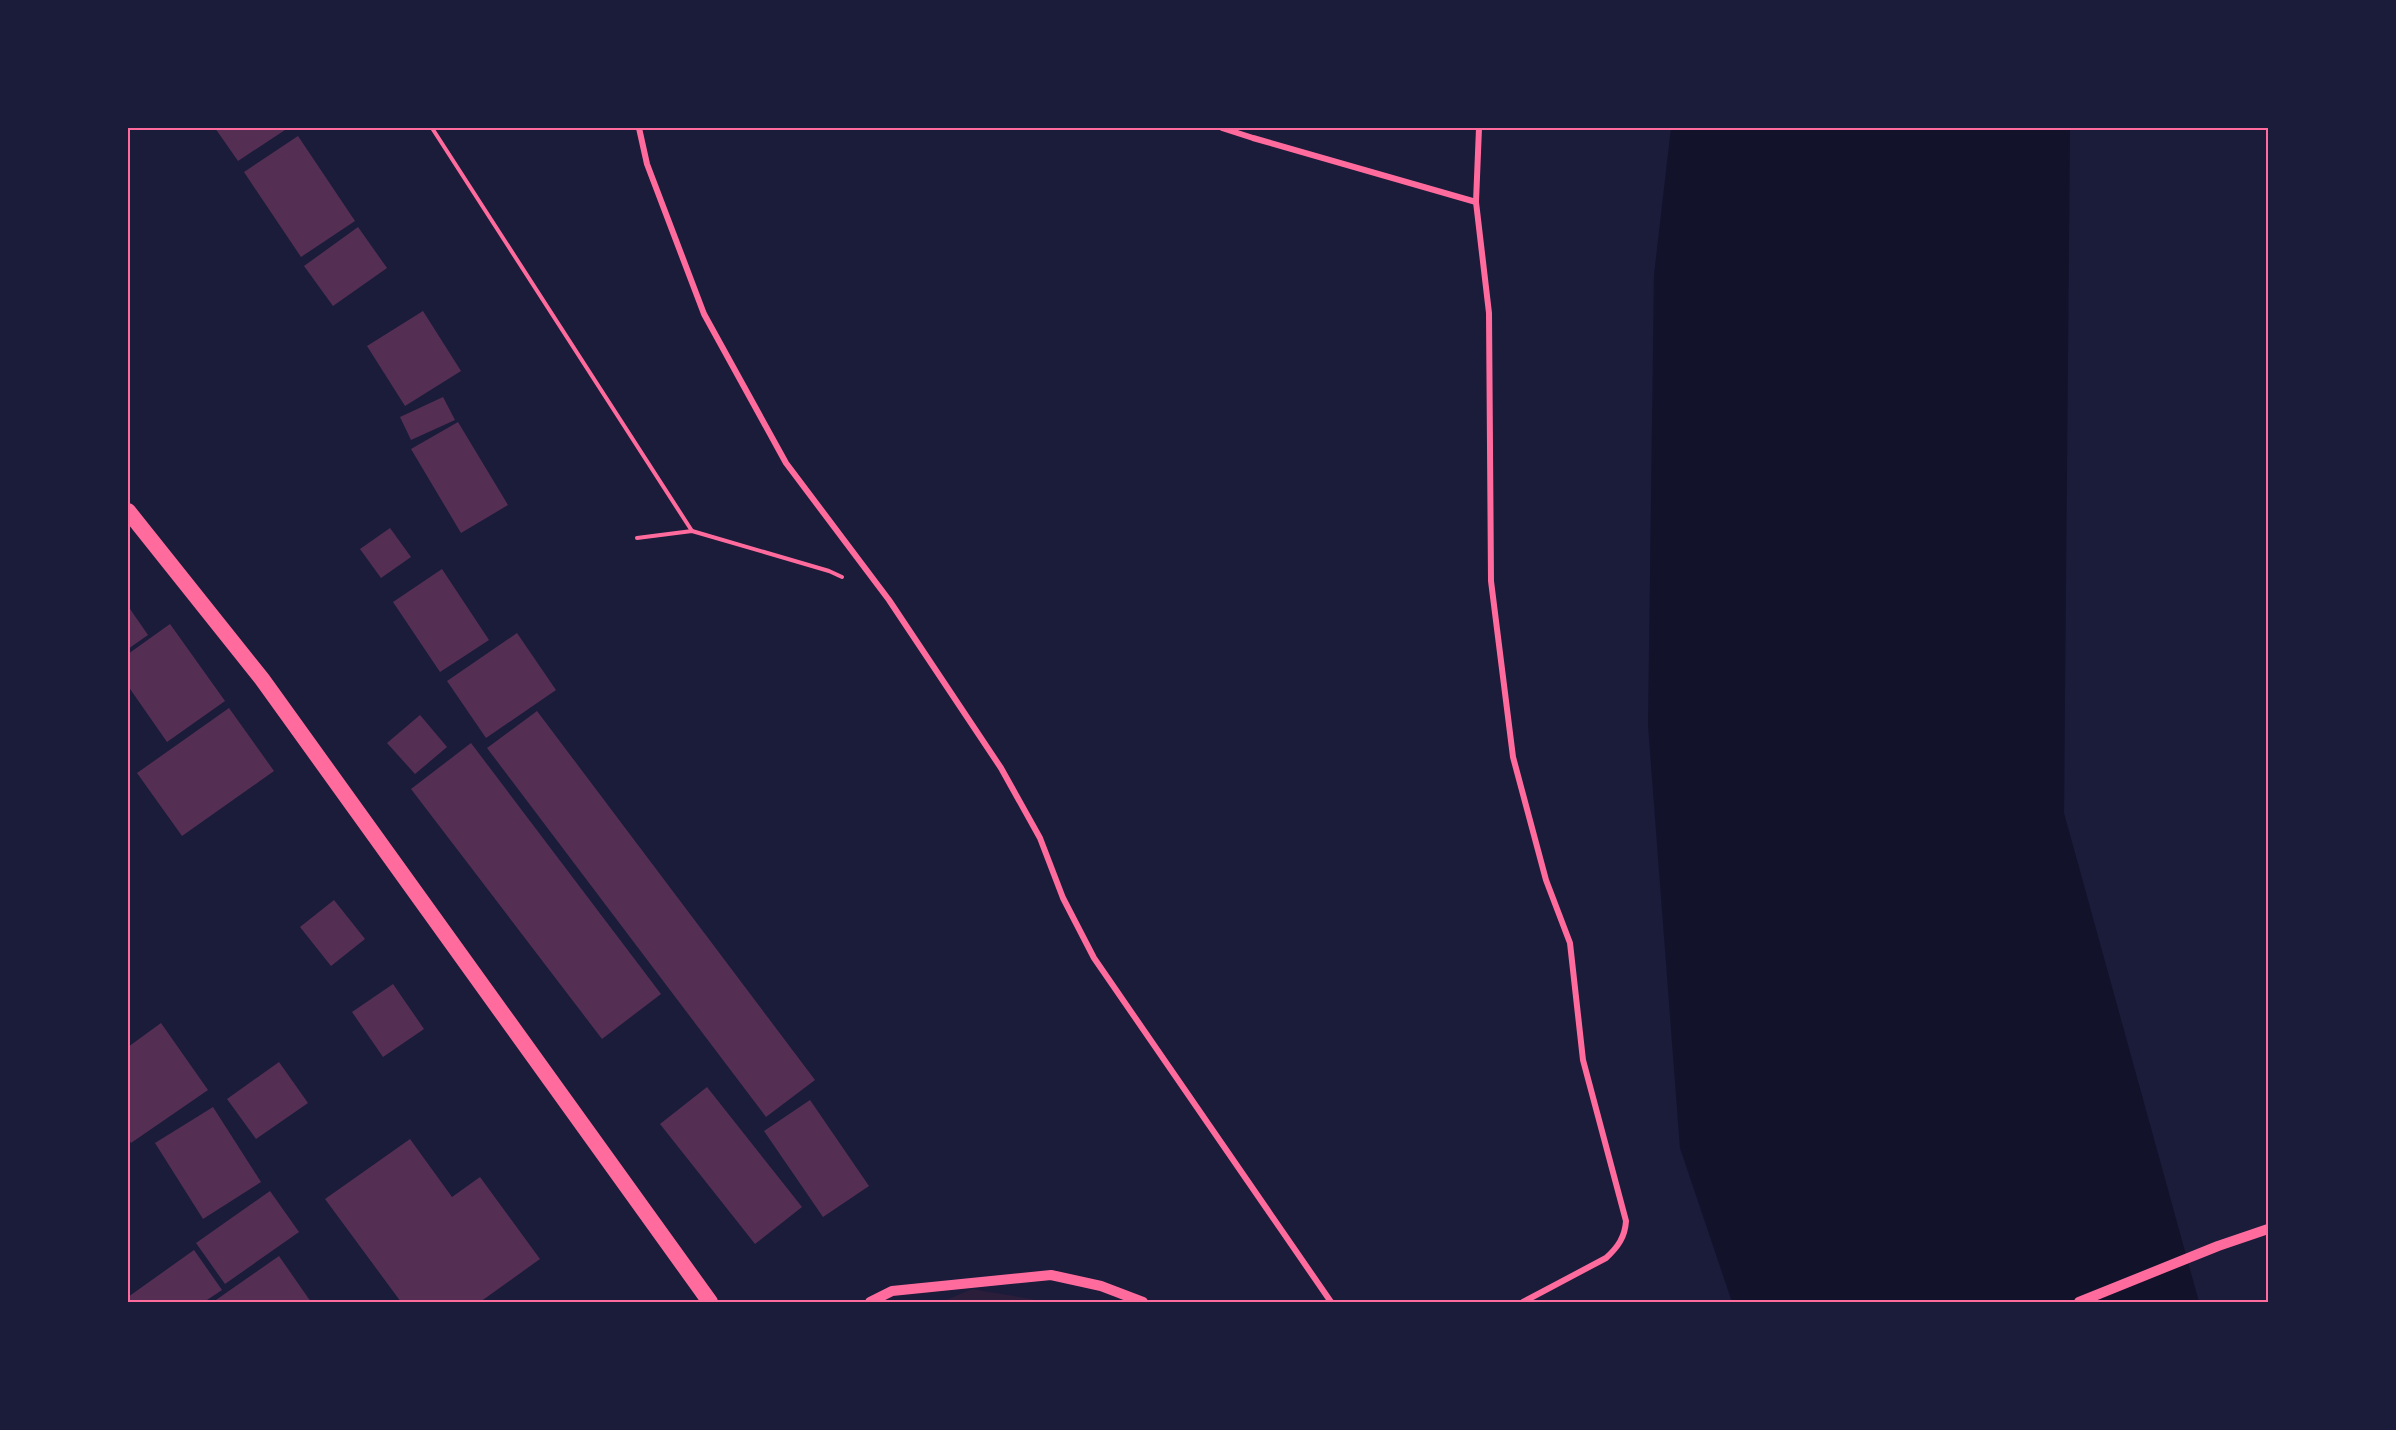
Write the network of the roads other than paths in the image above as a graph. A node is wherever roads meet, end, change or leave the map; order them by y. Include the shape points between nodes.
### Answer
1 (639, 128) edge
2 (1222, 128) edge
3 (1479, 128) edge
4 (1476, 202) junction
5 (128, 511) edge
6 (2268, 1229) edge
7 (710, 1302) edge
8 (870, 1302) edge
9 (1143, 1302) edge
10 (1331, 1302) edge
11 (1523, 1302) edge
12 (2079, 1302) edge

1 - 10 street via 647,164 704,314 786,463 889,600 1001,768 1040,838 1063,898 1094,958
2 - 4 street
3 - 4 street
4 - 11 street via 1489,313 1491,581 1513,757 1546,880 1570,943 1583,1060 1626,1221 1625,1233 1606,1258
5 - 7 highway via 262,679
6 - 12 street
8 - 9 street via 892,1291 1051,1275 1101,1286

